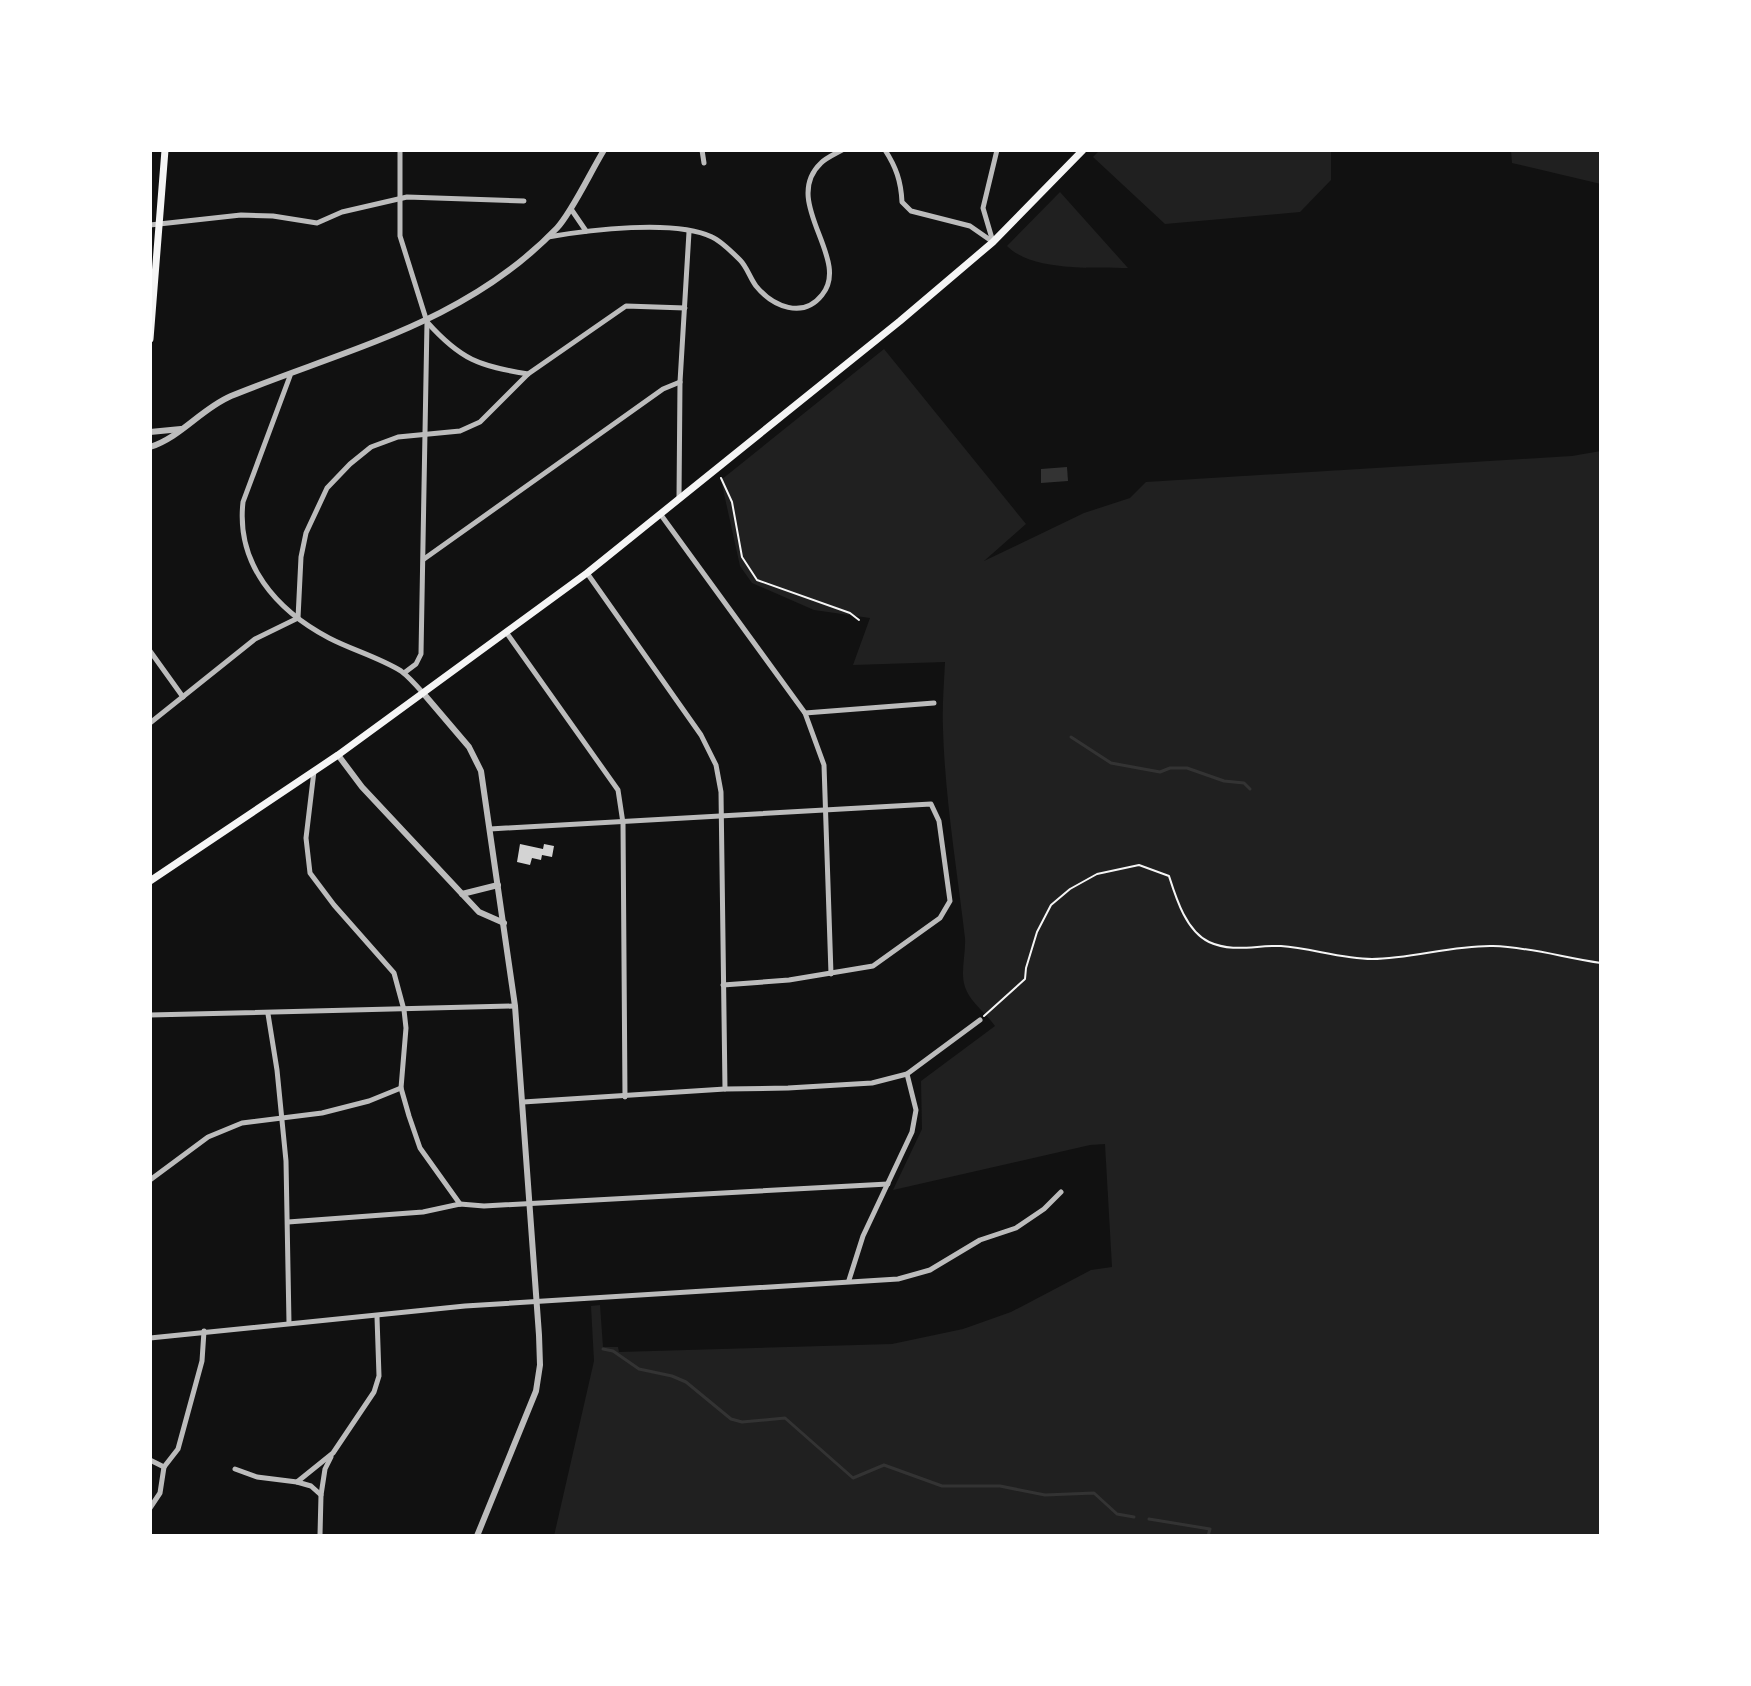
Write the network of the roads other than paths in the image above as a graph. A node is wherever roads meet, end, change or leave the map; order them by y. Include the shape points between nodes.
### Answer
1 (165, 150) edge
2 (400, 150) edge
3 (604, 150) edge
4 (702, 150) edge
5 (842, 150) edge
6 (885, 150) edge
7 (997, 150) edge
8 (1083, 150) edge
9 (704, 163) dead end
10 (398, 200) junction
11 (524, 201) dead end
12 (570, 207) junction
13 (154, 225) edge
14 (586, 231) junction
15 (689, 232) junction
16 (547, 237) junction
17 (993, 242) junction
18 (685, 308) junction
19 (427, 322) junction
20 (150, 325) edge
21 (150, 339) edge
22 (528, 374) junction
23 (290, 376) junction
24 (680, 382) junction
25 (181, 429) junction
26 (150, 432) edge
27 (424, 434) junction
28 (150, 447) edge
29 (679, 500) junction
30 (661, 515) junction
31 (423, 560) junction
32 (587, 573) junction
33 (298, 618) junction
34 (506, 632) junction
35 (150, 651) edge
36 (404, 673) junction
37 (423, 693) junction
38 (183, 697) junction
39 (934, 703) dead end
40 (805, 713) junction
41 (150, 723) edge
42 (338, 755) junction
43 (314, 770) junction
44 (827, 808) junction
45 (721, 817) junction
46 (623, 823) junction
47 (490, 829) junction
48 (150, 881) edge
49 (498, 885) junction
50 (462, 894) junction
51 (504, 923) junction
52 (831, 974) junction
53 (723, 985) junction
54 (515, 1006) junction
55 (404, 1010) junction
56 (268, 1014) junction
57 (150, 1015) edge
58 (980, 1020) road end
59 (907, 1074) junction
60 (401, 1088) junction
61 (725, 1089) junction
62 (625, 1097) junction
63 (523, 1102) junction
64 (283, 1116) junction
65 (150, 1180) edge
66 (888, 1184) junction
67 (1061, 1192) dead end
68 (530, 1202) junction
69 (460, 1204) junction
70 (288, 1222) junction
71 (849, 1280) junction
72 (537, 1302) junction
73 (377, 1317) junction
74 (289, 1323) junction
75 (204, 1331) junction
76 (150, 1338) edge
77 (333, 1453) junction
78 (150, 1460) edge
79 (164, 1467) junction
80 (235, 1469) dead end
81 (297, 1482) junction
82 (321, 1495) junction
83 (150, 1508) edge
84 (320, 1535) edge
85 (477, 1536) edge

1 - 13 main road
2 - 10 street
3 - 12 street
4 - 9 street
5 - 15 street via 820,163 809,181 807,198 829,267 827,290 816,303 801,309 771,302 726,248 711,236
6 - 17 street via 901,184 902,202 911,211 970,226
7 - 17 street via 983,208
8 - 17 main road
10 - 11 street
10 - 13 street via 317,223 241,215
10 - 19 street via 400,236
12 - 14 street
12 - 16 street
13 - 20 main road
14 - 15 street via 654,227
14 - 16 street
15 - 18 street
16 - 19 street via 511,271
17 - 29 main road
18 - 22 street via 626,306
18 - 24 street
19 - 22 street via 447,344 485,367
19 - 23 street
19 - 27 street
20 - 21 main road
22 - 27 street via 480,422 460,431
23 - 25 street via 230,397
23 - 33 street via 248,484 241,520 249,560 274,598
24 - 29 street
24 - 31 street
25 - 26 street
25 - 28 street
27 - 31 street
27 - 33 street via 371,447 327,488 306,533
29 - 30 main road
30 - 32 main road
30 - 40 street
31 - 36 street via 421,654
32 - 34 main road
32 - 45 street via 701,735 716,765
33 - 36 street
33 - 38 street via 255,639
34 - 37 main road
34 - 46 street via 618,790
35 - 38 street
36 - 37 street
37 - 42 main road
37 - 47 street via 476,758
38 - 41 street
39 - 40 street
40 - 44 street via 824,765
42 - 43 main road
42 - 50 street
43 - 48 main road
43 - 55 street via 306,838 310,873 394,973
44 - 45 street
44 - 52 street
44 - 52 street via 931,804 939,821 950,901 940,918 873,966
45 - 46 street
45 - 53 street
46 - 47 street
46 - 62 street
47 - 49 street
49 - 50 street
49 - 51 street
50 - 51 street via 479,912
51 - 54 street
52 - 53 street
53 - 61 street
54 - 55 street
54 - 63 street
55 - 56 street
55 - 60 street
56 - 57 street
56 - 64 street
58 - 59 street
59 - 61 street via 872,1083
59 - 66 street via 916,1110 912,1132
60 - 64 street via 322,1113
60 - 69 street via 420,1148
61 - 62 street
62 - 63 street
63 - 68 street
64 - 65 street via 242,1123 208,1137
64 - 70 street
66 - 68 street
66 - 71 street
67 - 71 street via 1016,1228 980,1240 930,1270 898,1279
68 - 69 street
68 - 72 street
69 - 70 street via 423,1212
70 - 74 street
71 - 72 street
72 - 73 street
72 - 85 street via 536,1391
73 - 74 street
73 - 77 street via 379,1376 374,1392
74 - 75 street
75 - 76 street
75 - 79 street via 202,1361 178,1449
77 - 81 street
77 - 82 street
78 - 79 street
79 - 83 street via 160,1493
80 - 81 street
81 - 82 street
82 - 84 street

